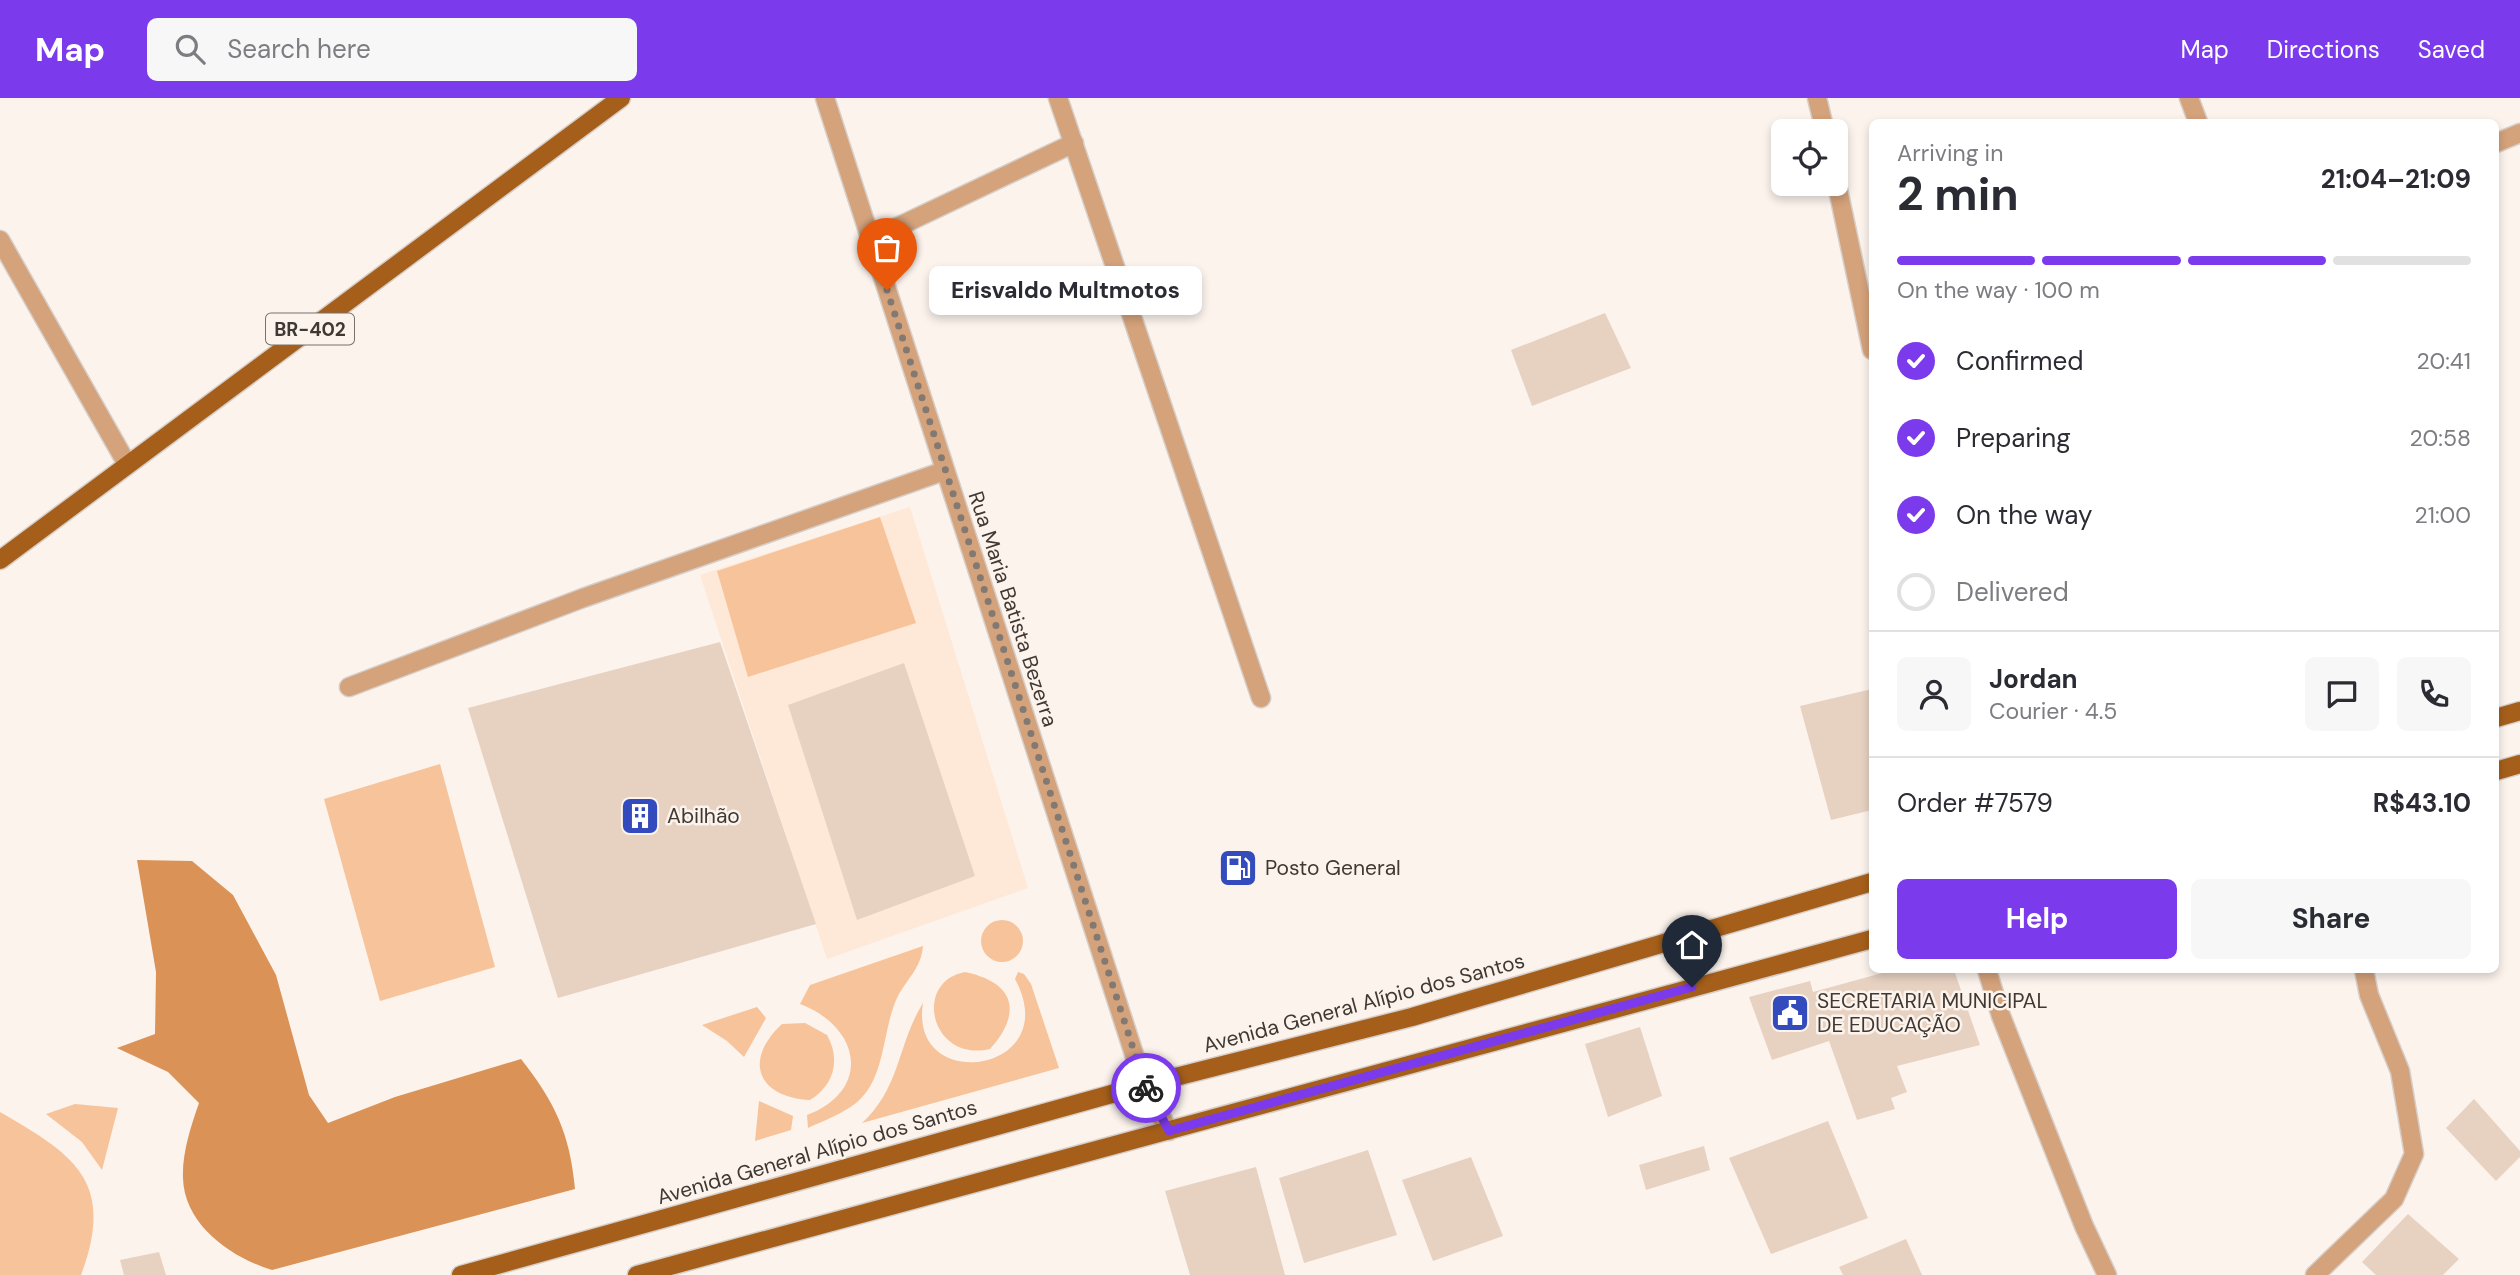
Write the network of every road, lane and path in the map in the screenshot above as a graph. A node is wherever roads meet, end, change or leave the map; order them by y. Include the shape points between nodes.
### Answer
1 (621, 98) edge
2 (825, 98) edge
3 (1058, 98) edge
4 (1817, 98) edge
5 (2189, 98) edge
6 (1822, 119) edge
7 (2197, 119) edge
8 (2520, 133) edge
9 (1074, 143) junction
10 (2499, 143) edge
11 (1839, 196) edge
12 (0, 240) edge
13 (870, 240) junction
14 (1869, 335) edge
15 (127, 464) junction
16 (944, 471) junction
17 (0, 561) edge
18 (349, 687) dead end
19 (1261, 698) dead end
20 (2520, 711) edge
21 (2499, 717) edge
22 (2520, 764) edge
23 (2499, 770) edge
24 (1869, 883) edge
25 (1869, 941) edge
26 (1988, 973) edge
27 (2365, 973) edge
28 (1144, 1084) junction
29 (1169, 1131) junction
30 (461, 1275) edge
31 (637, 1275) edge
32 (2107, 1275) edge
33 (2315, 1275) edge

1 - 15 main road, BR-402
2 - 13 street, Rua Maria Batista Bezerra
3 - 9 street
4 - 6 street
5 - 7 street
8 - 10 street
9 - 13 street
9 - 19 street
11 - 14 street
12 - 15 street
13 - 16 street, Rua Maria Batista Bezerra
15 - 17 main road, BR-402
16 - 18 street via 583,598
16 - 28 street, Rua Maria Batista Bezerra
20 - 21 main road
22 - 23 main road
24 - 28 main road, Avenida General Alípio dos Santos via 1412,1017
25 - 29 main road
26 - 32 street via 2001,1016
27 - 33 street via 2400,1071 2414,1154 2394,1199
28 - 29 street, Rua Maria Batista Bezerra
28 - 30 main road, Avenida General Alípio dos Santos
29 - 31 main road

